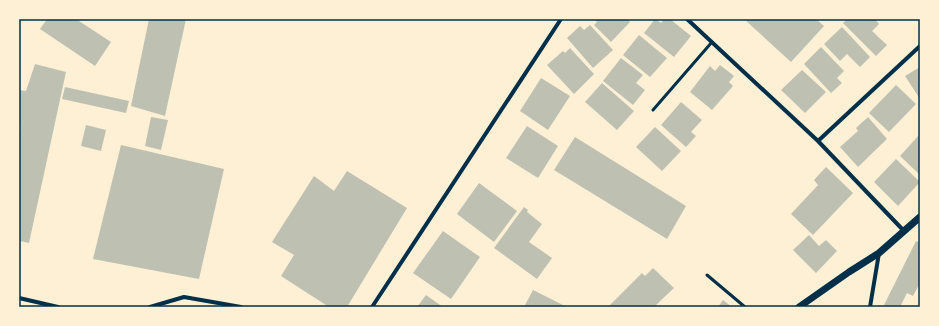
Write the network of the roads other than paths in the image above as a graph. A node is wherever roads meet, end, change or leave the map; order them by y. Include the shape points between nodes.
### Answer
1 (561, 19) edge
2 (686, 19) edge
3 (712, 42) junction
4 (920, 46) edge
5 (653, 110) dead end
6 (818, 141) junction
7 (920, 217) edge
8 (904, 232) junction
9 (879, 253) junction
10 (707, 275) dead end
11 (19, 298) edge
12 (58, 307) edge
13 (150, 307) edge
14 (241, 307) edge
15 (372, 307) edge
16 (745, 307) edge
17 (799, 307) edge
18 (870, 307) edge

1 - 15 street
2 - 3 street
3 - 5 lane
3 - 6 street
4 - 6 street
6 - 8 street
7 - 8 street
8 - 9 street
9 - 17 street
9 - 18 street
10 - 16 lane
11 - 12 street
13 - 14 street via 184,297

